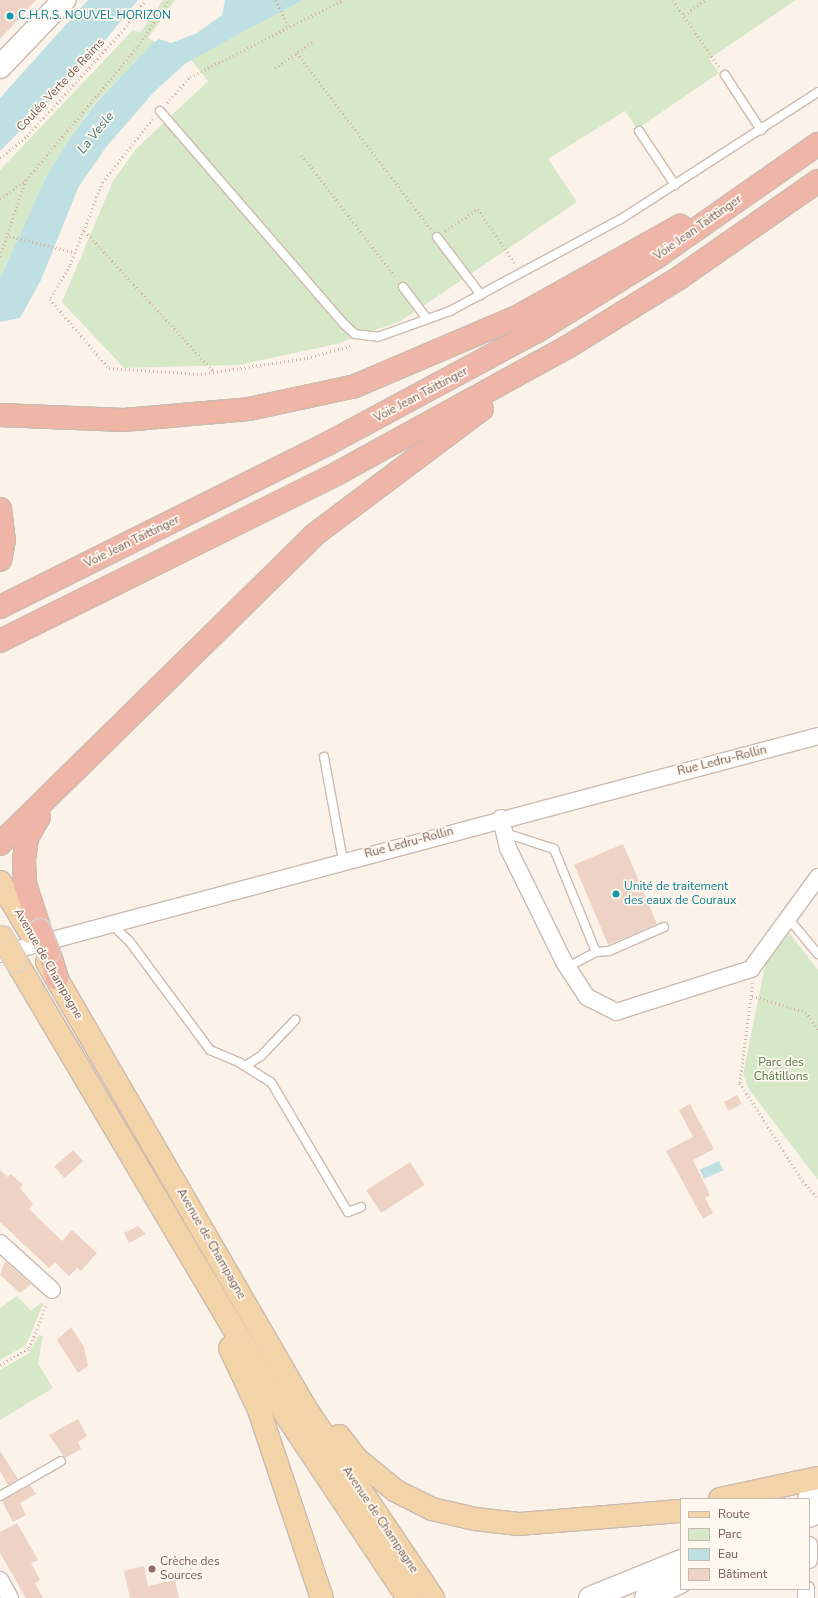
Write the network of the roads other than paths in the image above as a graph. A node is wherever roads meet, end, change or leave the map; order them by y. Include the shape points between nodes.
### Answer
1 (64, 0) edge
2 (0, 67) edge
3 (725, 75) road end
4 (818, 92) edge
5 (160, 111) road end
6 (761, 130) junction
7 (639, 131) dead end
8 (818, 144) edge
9 (781, 171) junction
10 (818, 181) edge
11 (676, 185) junction
12 (437, 237) road end
13 (403, 288) road end
14 (481, 295) junction
15 (427, 319) junction
16 (570, 346) junction
17 (0, 415) edge
18 (0, 509) edge
19 (0, 560) edge
20 (0, 607) edge
21 (0, 641) edge
22 (818, 736) edge
23 (324, 756) dead end
24 (51, 797) junction
25 (503, 826) junction
26 (0, 844) edge
27 (343, 861) junction
28 (817, 880) edge
29 (0, 882) edge
30 (788, 918) junction
31 (111, 924) junction
32 (664, 927) dead end
33 (35, 931) junction
34 (4, 946) edge
35 (596, 952) junction
36 (818, 954) edge
37 (568, 967) junction
38 (57, 979) joint
39 (294, 1020) dead end
40 (245, 1066) junction
41 (102, 1107) junction
42 (361, 1207) dead end
43 (0, 1243) edge
44 (52, 1290) road end
45 (245, 1302) junction
46 (61, 1461) dead end
47 (818, 1478) edge
48 (0, 1496) edge
49 (725, 1498) edge
50 (679, 1513) edge
51 (306, 1553) junction
52 (680, 1561) edge
53 (680, 1577) edge
54 (0, 1580) edge
55 (680, 1583) edge
56 (680, 1590) edge
57 (660, 1596) edge
58 (10, 1598) edge
59 (312, 1598) edge
60 (322, 1598) edge
61 (408, 1598) edge
62 (433, 1598) edge
63 (590, 1598) edge

1 - 2 street
3 - 6 lane
4 - 6 lane
5 - 15 lane via 355,334 378,337
6 - 11 lane
7 - 11 lane
8 - 9 highway, Voie Jean Taittinger
9 - 17 highway via 517,317 355,386 249,410 132,420
9 - 20 highway, Voie Jean Taittinger via 658,256 454,378
10 - 16 highway via 680,278
11 - 14 lane
12 - 14 lane
13 - 15 lane
14 - 15 lane
16 - 21 highway via 338,473
16 - 24 highway via 314,535
18 - 19 highway via 4,540
22 - 25 street, Rue Ledru-Rollin
23 - 27 lane
24 - 26 highway
24 - 33 highway via 27,838 24,859 25,884
25 - 27 street, Rue Ledru-Rollin
25 - 35 lane via 554,849
25 - 37 street via 508,848
27 - 31 street, Rue Ledru-Rollin
28 - 30 street
29 - 33 main road, Avenue de Champagne
30 - 36 lane
30 - 37 street via 751,969 616,1012 587,997
31 - 34 street, Rue Ledru-Rollin
31 - 40 lane via 130,942 210,1050
32 - 35 lane via 609,951
33 - 38 highway, bridge
34 - 41 main road, Avenue de Champagne
35 - 37 lane
38 - 45 main road, Avenue de Champagne
39 - 40 lane via 261,1056
40 - 42 lane via 271,1082 348,1212
41 - 51 main road via 117,1147 215,1318 249,1386
41 - 61 main road, Avenue de Champagne via 276,1400
43 - 44 street
45 - 50 main road via 358,1460 396,1491 432,1509 476,1519 519,1524
45 - 62 main road, Avenue de Champagne via 306,1409
46 - 48 lane
47 - 49 main road
51 - 59 main road
51 - 60 main road
52 - 63 street
53 - 57 street
54 - 58 street
55 - 57 street
56 - 57 street

